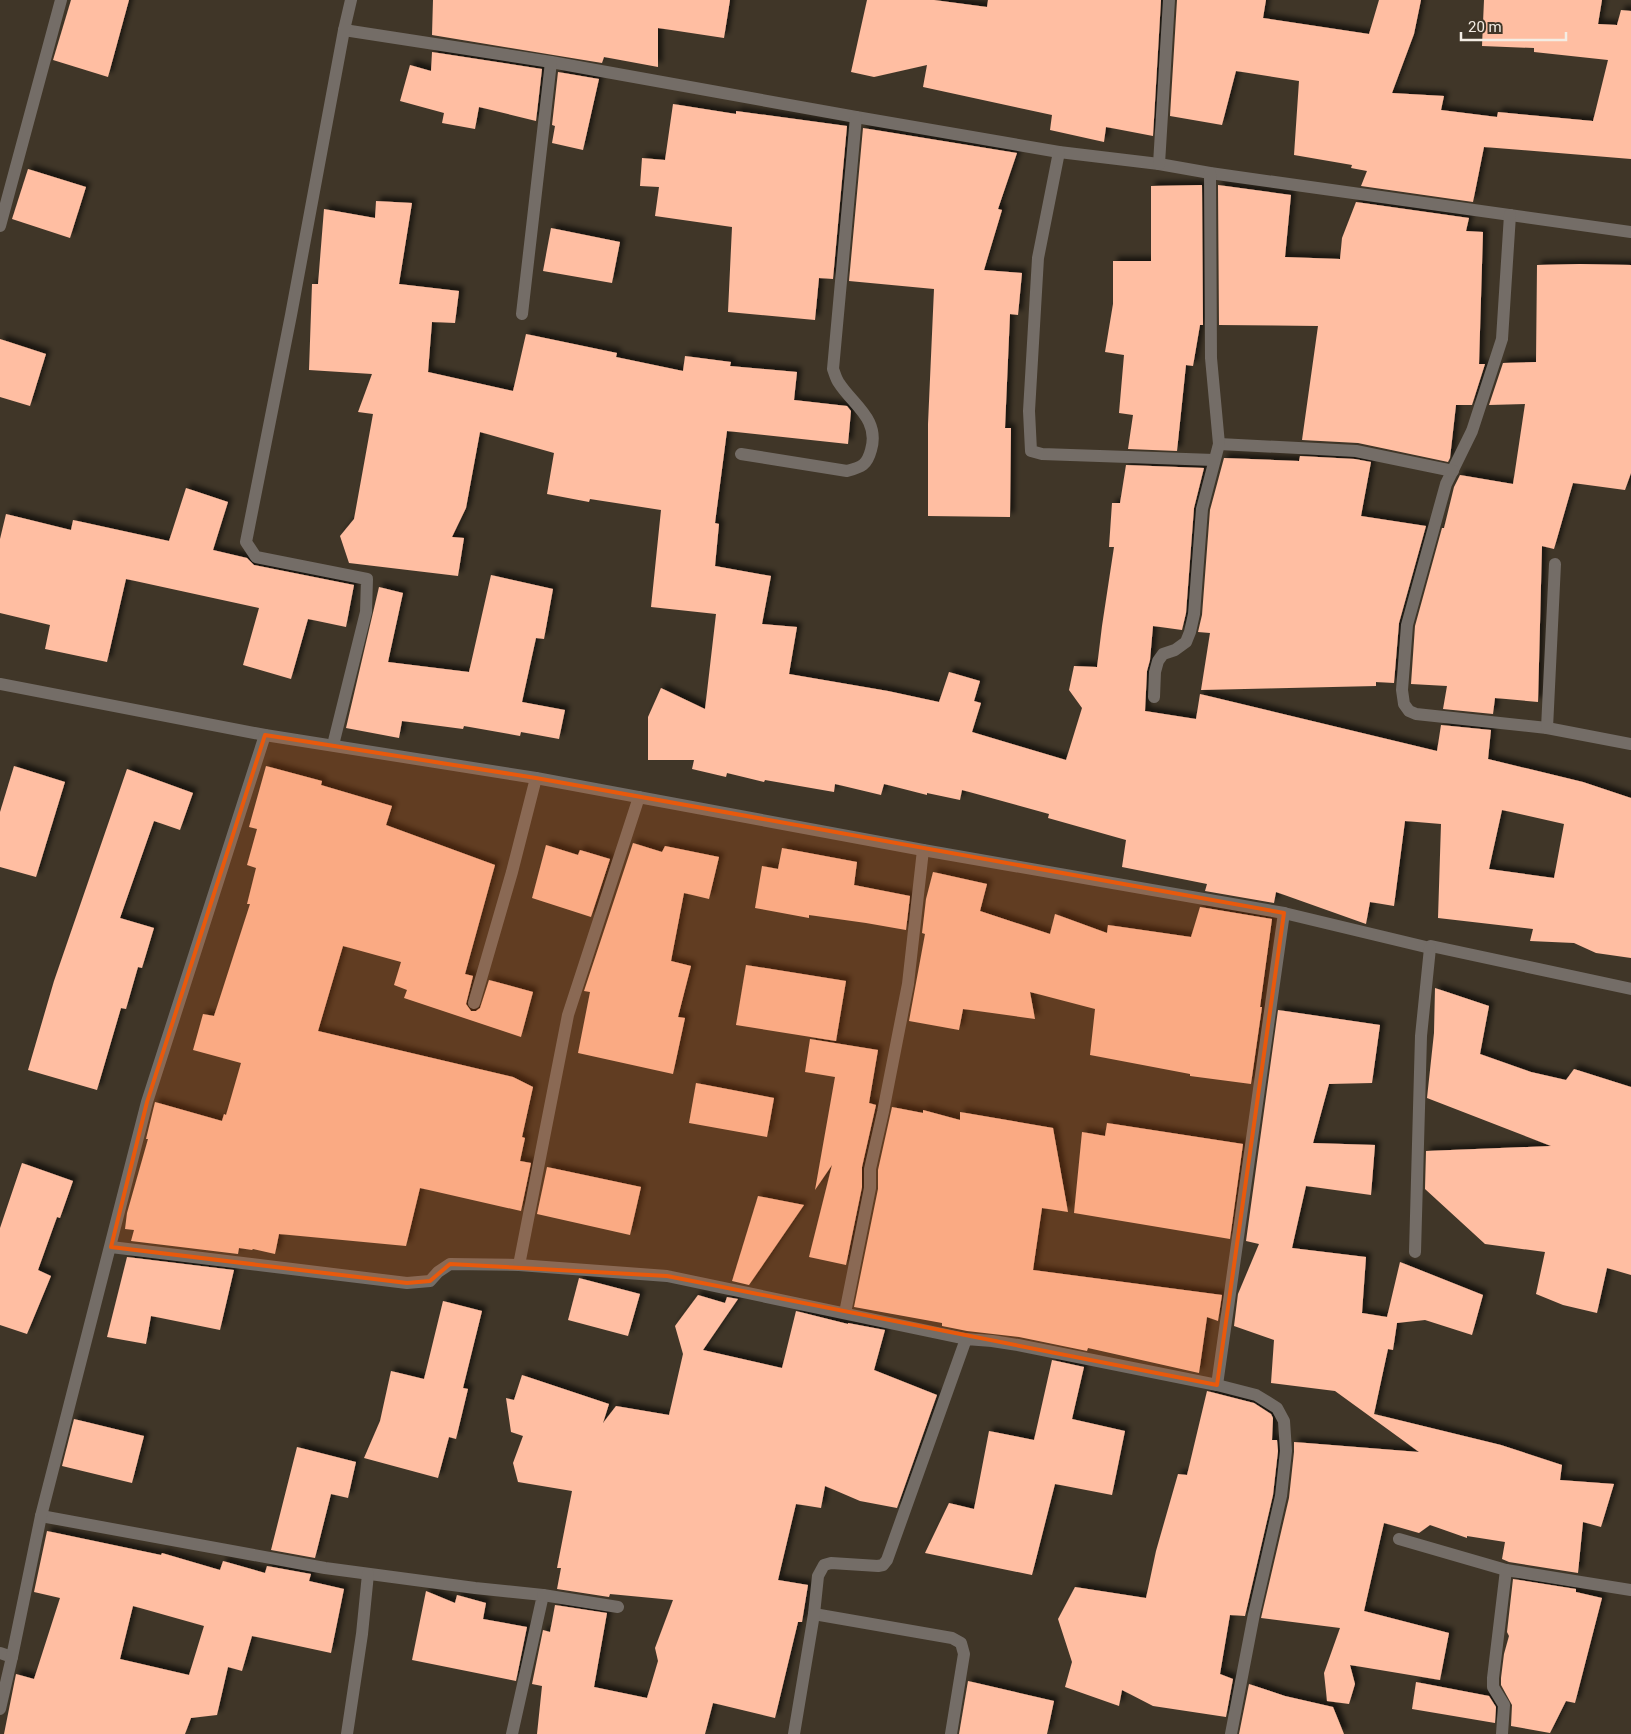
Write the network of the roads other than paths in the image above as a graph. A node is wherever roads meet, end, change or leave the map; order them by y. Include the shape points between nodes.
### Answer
1 (61, 0) edge
2 (351, 0) edge
3 (1169, 0) edge
4 (344, 30) junction
5 (551, 62) junction
6 (856, 117) junction
7 (1059, 152) junction
8 (1159, 164) junction
9 (1210, 173) junction
10 (1510, 215) junction
11 (0, 226) edge
12 (1631, 232) edge
13 (522, 314) dead end
14 (1219, 444) junction
15 (741, 454) dead end
16 (1214, 460) junction
17 (1453, 471) junction
18 (1555, 564) dead end
19 (0, 684) edge
20 (1154, 697) dead end
21 (1547, 728) junction
22 (265, 735) junction
23 (1631, 744) edge
24 (332, 745) junction
25 (536, 778) junction
26 (639, 797) junction
27 (923, 850) junction
28 (1284, 913) junction
29 (1430, 948) junction
30 (1631, 989) edge
31 (474, 1003) dead end
32 (111, 1247) junction
33 (1415, 1252) dead end
34 (519, 1265) junction
35 (845, 1314) junction
36 (966, 1339) junction
37 (1217, 1385) junction
38 (41, 1516) junction
39 (1400, 1539) dead end
40 (1506, 1570) junction
41 (368, 1574) junction
42 (1631, 1590) edge
43 (543, 1595) junction
44 (618, 1607) dead end
45 (814, 1614) junction
46 (0, 1653) edge
47 (12, 1657) junction
48 (0, 1709) edge
49 (347, 1734) edge
50 (512, 1734) edge
51 (794, 1734) edge
52 (951, 1734) edge
53 (1232, 1734) edge
54 (1502, 1734) edge

1 - 11 street
2 - 4 street
3 - 8 street
4 - 5 street
4 - 24 street via 246,542 256,557 367,579 366,612
5 - 6 street
5 - 13 street
6 - 7 street
6 - 15 street via 833,369 839,383 862,409 871,425 869,457 862,467 847,471
7 - 8 street
7 - 16 street via 1038,258 1029,411 1031,451
8 - 9 street
9 - 10 street
9 - 14 street via 1211,358
10 - 12 street
10 - 17 street via 1502,339 1472,431
14 - 16 street
14 - 17 street via 1356,451
16 - 20 street via 1202,509 1190,632 1186,642 1158,661
17 - 21 street via 1446,484 1407,626 1402,690 1404,704 1416,714
18 - 21 street
19 - 22 street
21 - 23 street
22 - 24 street
22 - 32 street via 147,1102
24 - 25 street
25 - 26 street
25 - 31 street
26 - 27 street
26 - 34 street via 568,1015
27 - 28 street
27 - 35 street via 908,984 870,1169 870,1188
28 - 29 street
28 - 37 street
29 - 30 street
29 - 33 street via 1421,1036
32 - 34 street via 407,1282 430,1281 450,1264
32 - 38 street
34 - 35 street via 667,1276
35 - 36 street
36 - 37 street via 992,1340
36 - 45 street via 887,1560 878,1566 824,1565 818,1576
37 - 53 street via 1256,1394 1277,1408 1284,1422 1286,1451 1281,1496 1254,1614
38 - 41 street
38 - 47 street
39 - 40 street
40 - 42 street
40 - 54 street via 1493,1678 1504,1705
41 - 43 street
41 - 49 street
43 - 44 street
43 - 50 street
45 - 51 street
45 - 52 street via 952,1638 962,1643 964,1654
46 - 47 street
47 - 48 street

